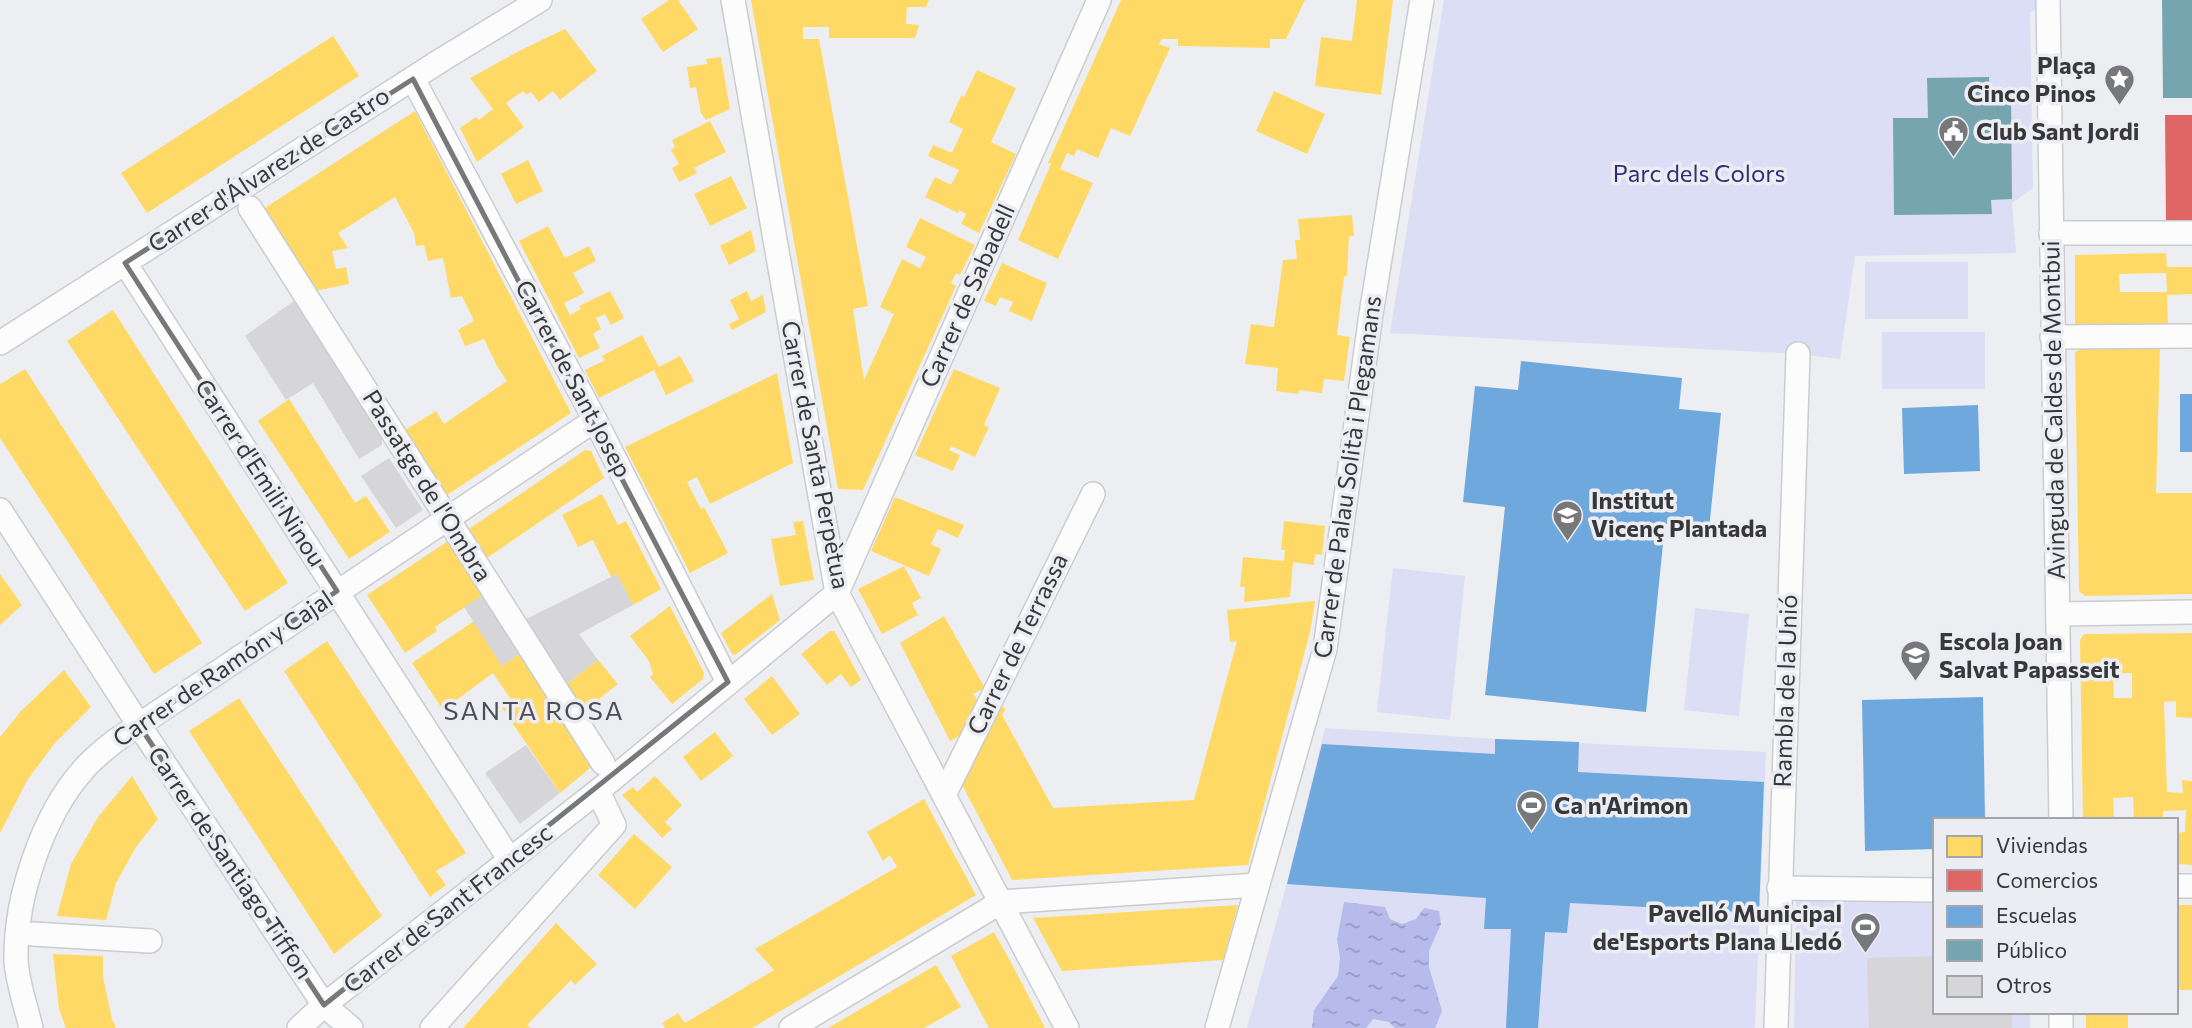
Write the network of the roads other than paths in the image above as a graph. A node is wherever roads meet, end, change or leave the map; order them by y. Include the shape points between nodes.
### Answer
1 (540, 0) edge
2 (733, 0) edge
3 (1099, 0) edge
4 (1422, 0) edge
5 (2048, 0) edge
6 (413, 79) junction
7 (250, 208) dead end
8 (2051, 233) junction
9 (2192, 233) edge
10 (125, 263) junction
11 (2192, 336) edge
12 (2052, 337) junction
13 (0, 343) edge
14 (1798, 354) dead end
15 (595, 420) junction
16 (1093, 494) dead end
17 (1, 513) edge
18 (447, 518) junction
19 (337, 591) junction
20 (837, 593) junction
21 (2192, 612) edge
22 (2058, 614) junction
23 (728, 682) junction
24 (139, 725) junction
25 (603, 763) dead end
26 (598, 791) junction
27 (944, 795) junction
28 (2061, 818) edge
29 (510, 860) junction
30 (1257, 885) junction
31 (1779, 888) junction
32 (1933, 890) edge
33 (1001, 902) junction
34 (33, 934) dead end
35 (150, 941) dead end
36 (324, 1005) junction
37 (31, 1028) edge
38 (299, 1028) edge
39 (351, 1028) edge
40 (432, 1028) edge
41 (792, 1028) edge
42 (1067, 1028) edge
43 (1217, 1028) edge
44 (1776, 1028) edge

1 - 6 street, Carrer d'Álvarez de Castro
2 - 20 street, Carrer de Santa Perpètua
3 - 20 street, Carrer de Sabadell
4 - 30 street, Carrer de Palau Solità i Plegamans via 1371,314 1325,649
5 - 8 street, Avinguda de Caldes de Montbui
6 - 10 street, Carrer d'Álvarez de Castro
6 - 15 street, Carrer de Sant Josep
7 - 18 street, Passatge de l'Ombra
8 - 9 street
8 - 12 street, Avinguda de Caldes de Montbui
10 - 13 street, Carrer d'Álvarez de Castro
10 - 19 street, Carrer d'Emili Ninou
11 - 12 street
12 - 22 street, Avinguda de Caldes de Montbui
14 - 31 street, Rambla de la Unió
15 - 18 street, Carrer de Ramón y Cajal
15 - 23 street, Carrer de Sant Josep
16 - 27 street, Carrer de Terrassa
17 - 24 street, Carrer de Santiago Tiffon
18 - 19 street, Carrer de Ramón y Cajal
18 - 25 street, Passatge de l'Ombra
19 - 24 street, Carrer de Ramón y Cajal
19 - 29 street, Carrer d'Emili Ninou
20 - 23 street, Carrer de Sant Francesc
20 - 27 street, Carrer de Santa Perpètua
21 - 22 street
22 - 28 street, Avinguda de Caldes de Montbui
23 - 26 street, Carrer de Sant Francesc
24 - 36 street, Carrer de Santiago Tiffon
24 - 37 street, Carrer de Ramón y Cajal via 82,770 37,851 20,905 16,961
26 - 29 street, Carrer de Sant Francesc
26 - 40 street, Carrer de Sant Francesc via 614,825
27 - 33 street, Carrer de Santa Perpètua
29 - 36 street, Carrer de Sant Francesc
30 - 33 street
30 - 43 street, Carrer de Palau Solità i Plegamans
31 - 32 street
31 - 44 street, Rambla de la Unió
33 - 41 street
33 - 42 street, Carrer de Santa Perpètua
34 - 35 street
36 - 38 street, Carrer de Sant Francesc
36 - 39 street, Carrer de Santiago Tiffon

